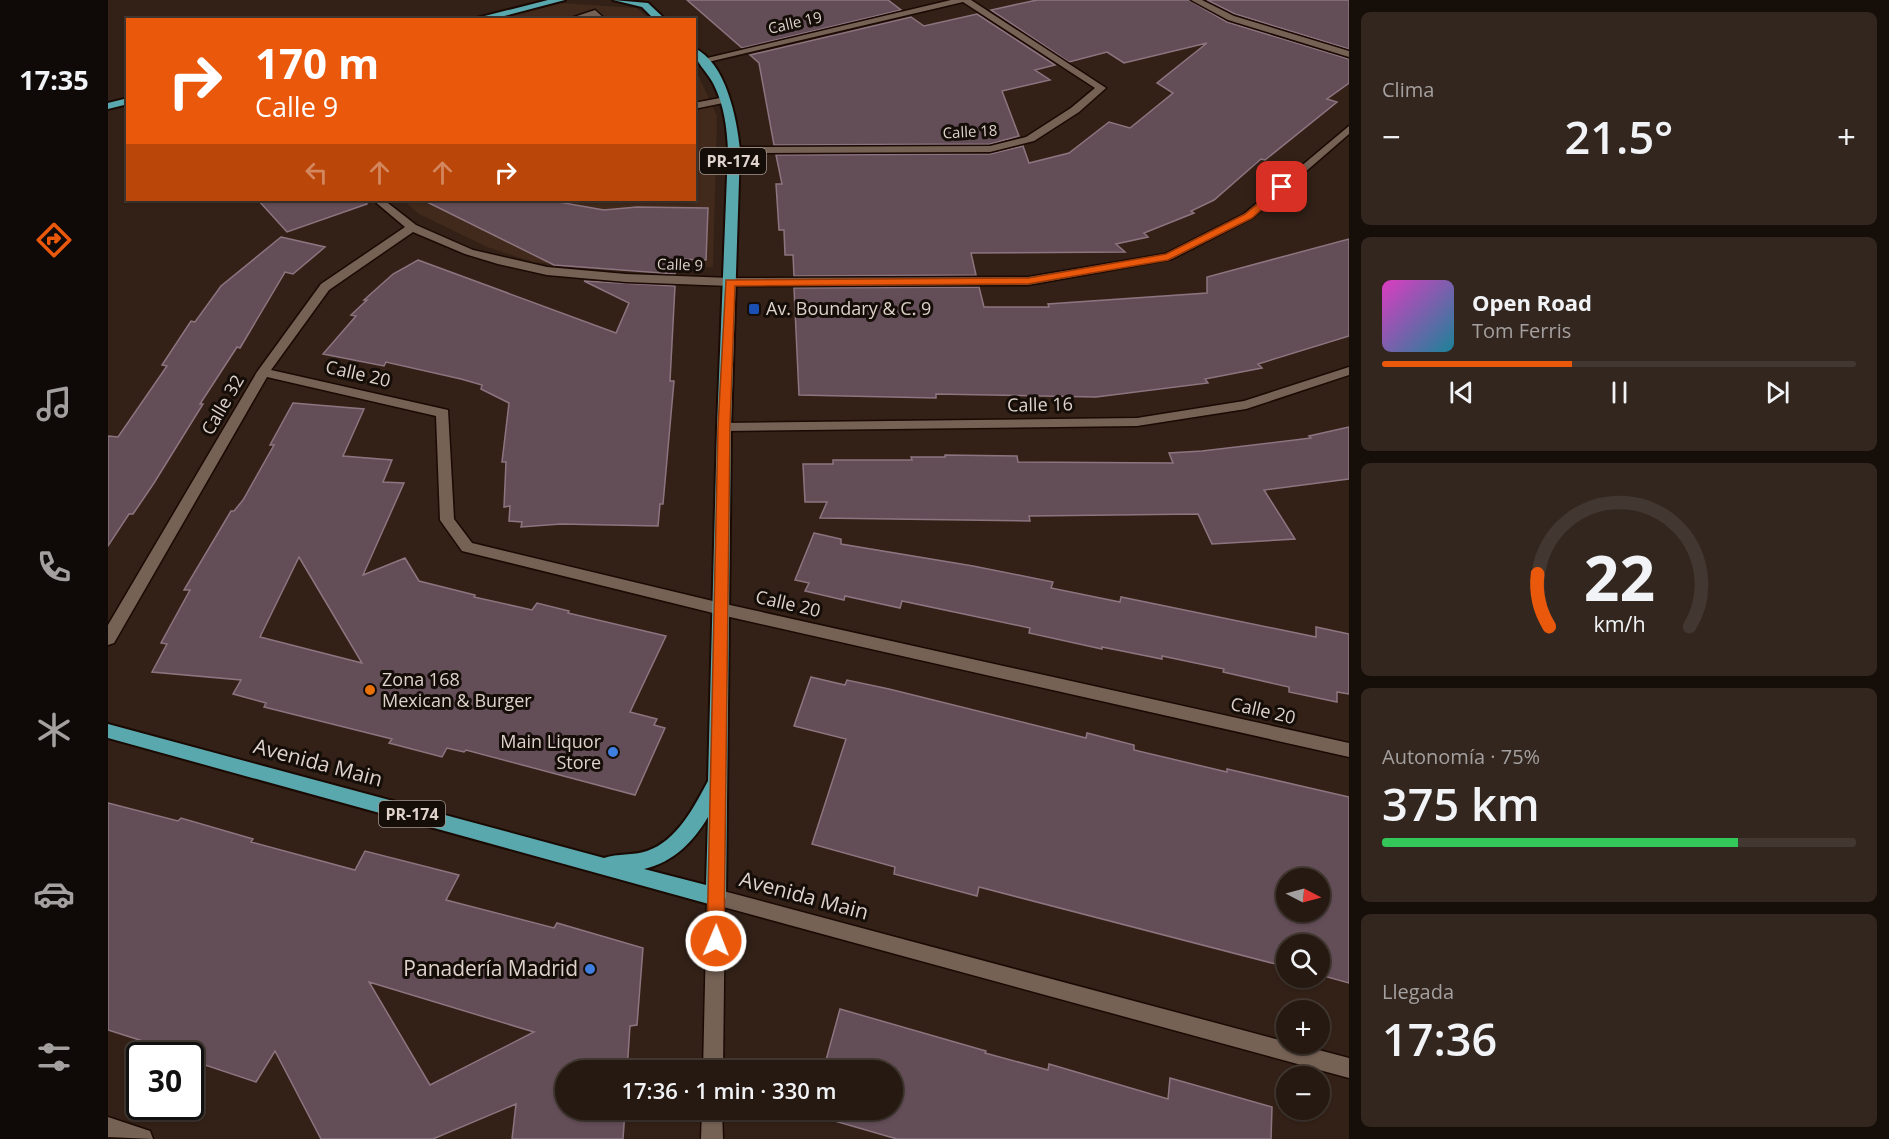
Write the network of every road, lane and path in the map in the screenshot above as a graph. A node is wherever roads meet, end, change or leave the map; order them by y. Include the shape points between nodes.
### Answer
1 (560, 0) edge
2 (618, 0) edge
3 (964, 0) edge
4 (1195, 0) edge
5 (645, 3) edge
6 (483, 18) edge
7 (576, 18) edge
8 (600, 18) edge
9 (659, 18) edge
10 (696, 53) edge
11 (1349, 54) edge
12 (704, 60) junction
13 (725, 100) junction
14 (126, 102) edge
15 (108, 106) edge
16 (696, 106) edge
17 (1349, 129) edge
18 (734, 150) junction
19 (379, 201) edge
20 (412, 227) junction
21 (730, 282) junction
22 (1349, 371) edge
23 (263, 372) junction
24 (724, 427) junction
25 (721, 609) junction
26 (108, 639) edge
27 (108, 731) edge
28 (1349, 750) edge
29 (718, 781) junction
30 (595, 864) junction
31 (716, 897) junction
32 (713, 1060) edge
33 (1349, 1068) edge
34 (712, 1120) edge
35 (108, 1127) edge
36 (142, 1139) edge
37 (712, 1139) edge

1 - 6 highway
2 - 5 highway
3 - 12 street, Calle 19
3 - 18 street, Calle 18 via 1101,88 1030,139 990,149
4 - 11 street via 1230,18
5 - 9 highway
7 - 8 street via 595,13
10 - 12 highway, PR-174
12 - 13 highway, PR-174 via 720,84
13 - 16 street
13 - 18 highway, PR-174
14 - 15 highway
17 - 21 street, Calle 9 via 1248,216 1168,257 1028,281
18 - 21 highway, PR-174
19 - 20 street, Calle 9
20 - 21 street, Calle 9 via 469,252 547,271
20 - 23 street, Calle 32 via 325,287
21 - 24 highway, PR-174
22 - 24 street, Calle 16 via 1246,405 1137,422
23 - 25 street, Calle 20 via 443,413 447,520 467,547
23 - 26 street, Calle 32
24 - 25 highway, PR-174
25 - 28 street, Calle 20
25 - 29 highway, PR-174
27 - 30 highway, Avenida Main / PR-174
29 - 30 highway via 691,830 672,849 626,864
29 - 31 highway, PR-174
30 - 31 highway, Avenida Main / PR-174
31 - 32 street
31 - 33 street, Avenida Main
34 - 37 street
35 - 36 street

